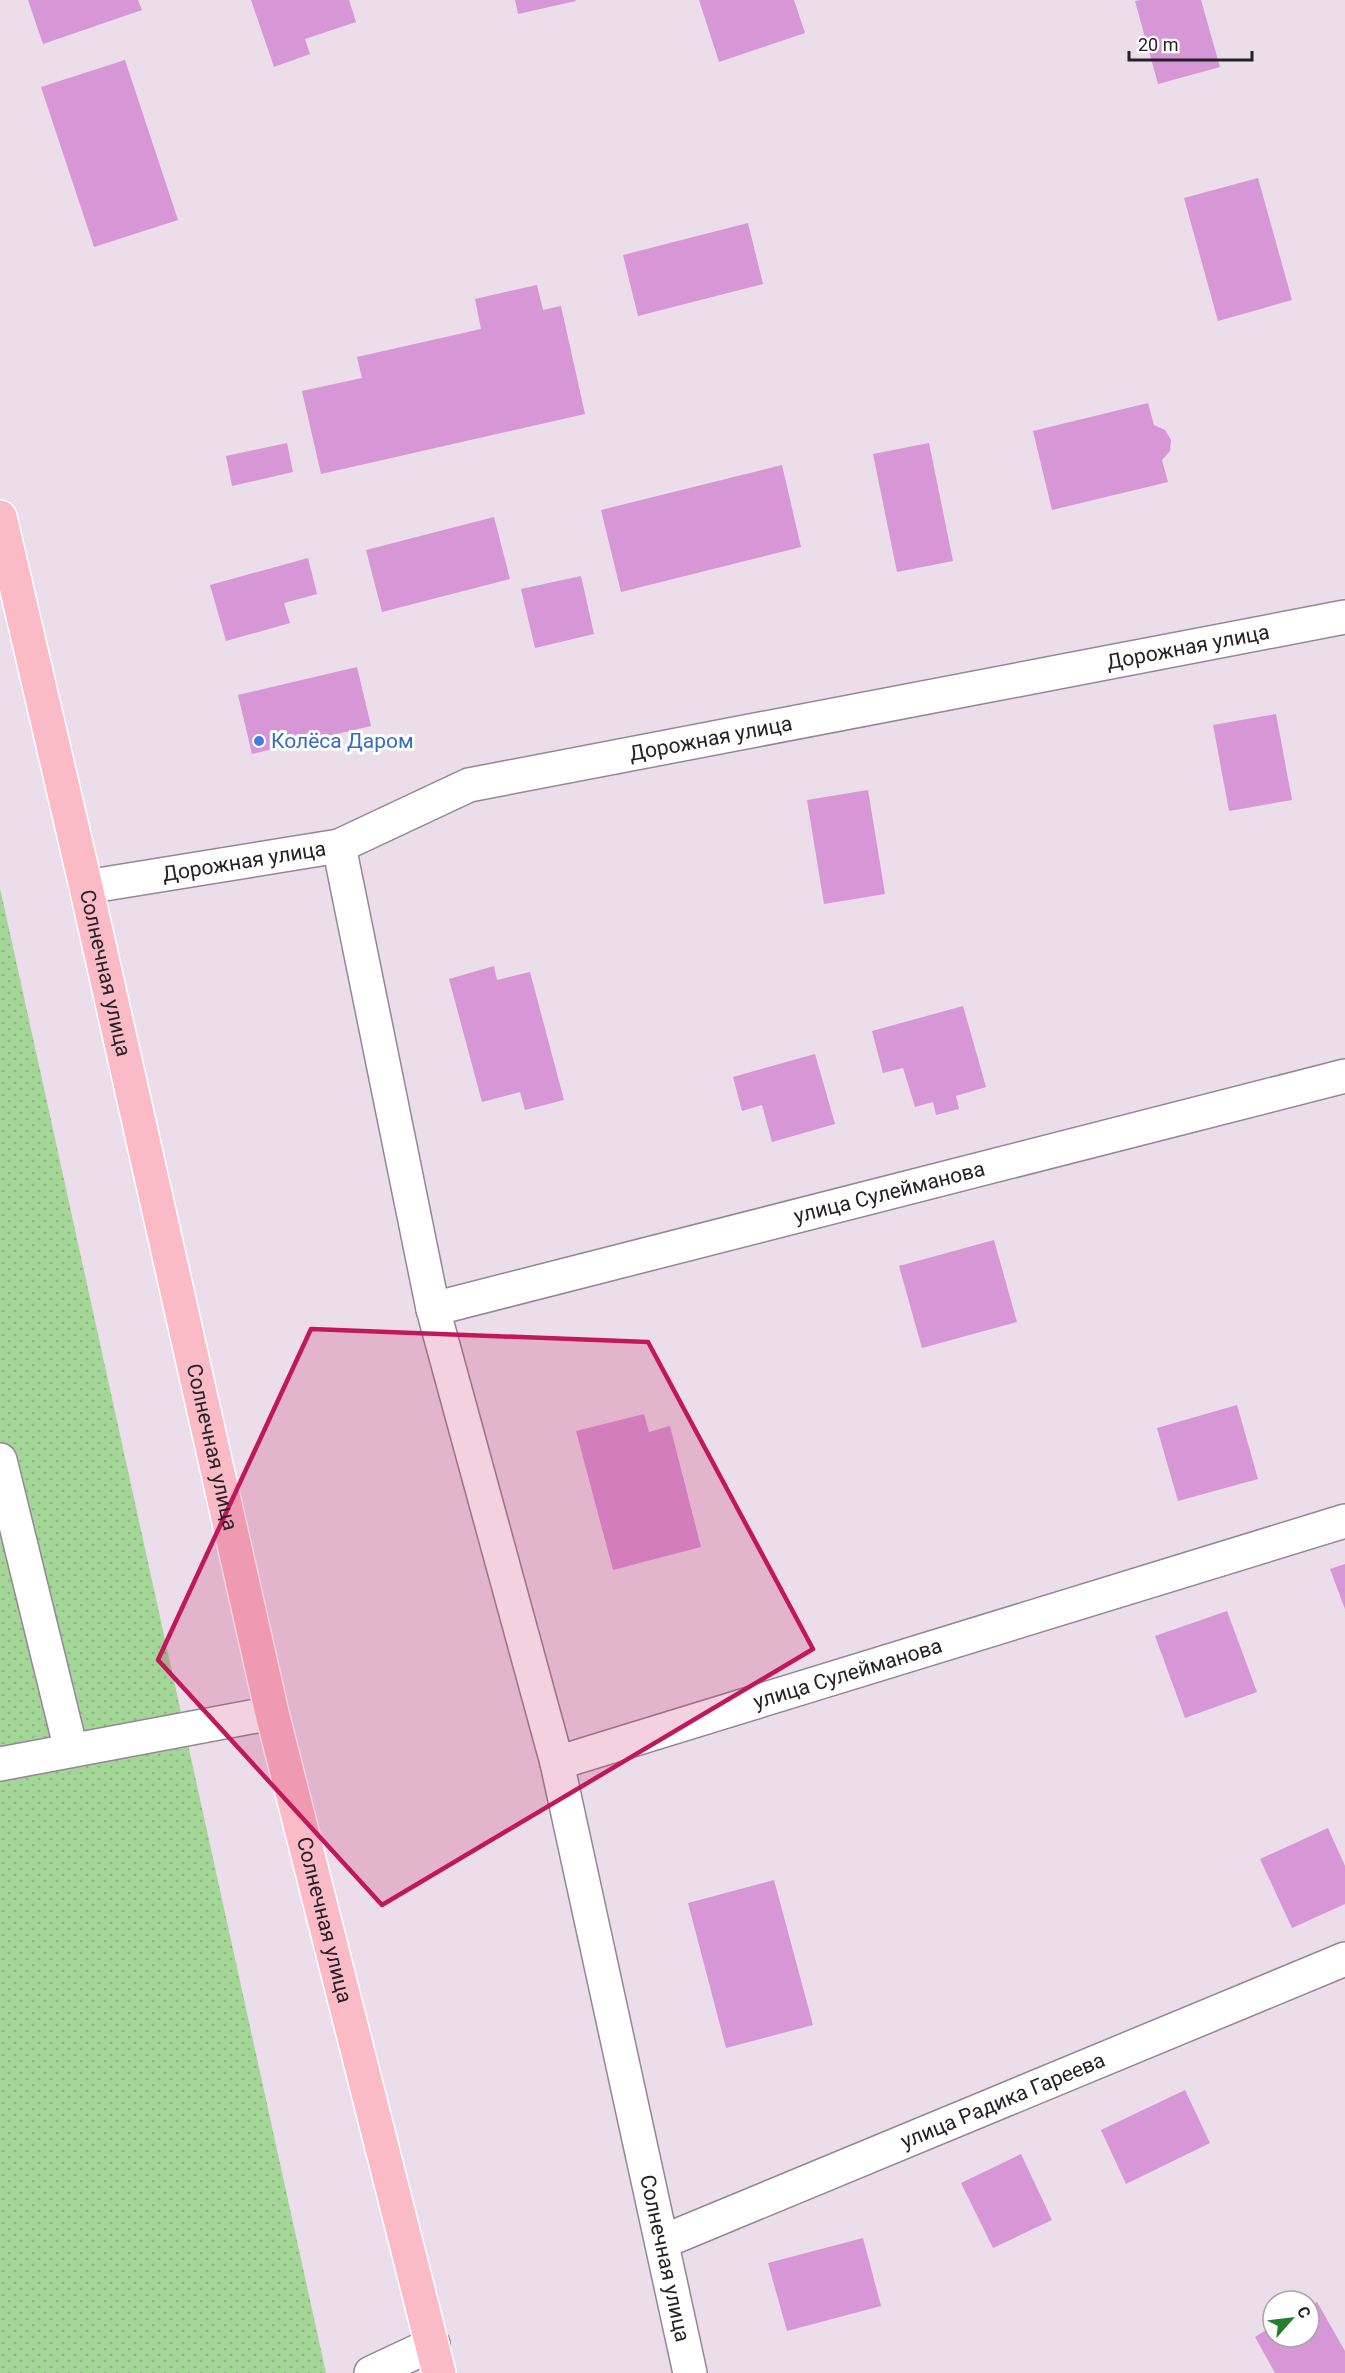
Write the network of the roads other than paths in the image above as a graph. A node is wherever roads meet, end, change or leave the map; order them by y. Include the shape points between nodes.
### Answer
1 (0, 517) edge
2 (1345, 617) edge
3 (339, 846) junction
4 (86, 887) junction
5 (1345, 1076) edge
6 (433, 1309) junction
7 (0, 1460) edge
8 (1345, 1521) edge
9 (272, 1713) junction
10 (71, 1750) junction
11 (557, 1763) junction
12 (0, 1764) edge
13 (1345, 1959) edge
14 (662, 2242) junction
15 (436, 2359) edge
16 (371, 2373) edge
17 (690, 2373) edge

1 - 4 main road, Солнечная улица
2 - 3 street, Дорожная улица via 469,785
3 - 4 street, Дорожная улица
3 - 6 street, Солнечная улица
4 - 9 main road, Солнечная улица
5 - 6 street, улица Сулейманова
6 - 11 street, Солнечная улица
7 - 10 street
8 - 11 street, улица Сулейманова
9 - 10 street
9 - 15 main road, Солнечная улица
10 - 12 street
11 - 14 street, Солнечная улица
13 - 14 street, улица Радика Гареева
14 - 17 street, Солнечная улица
15 - 16 street

